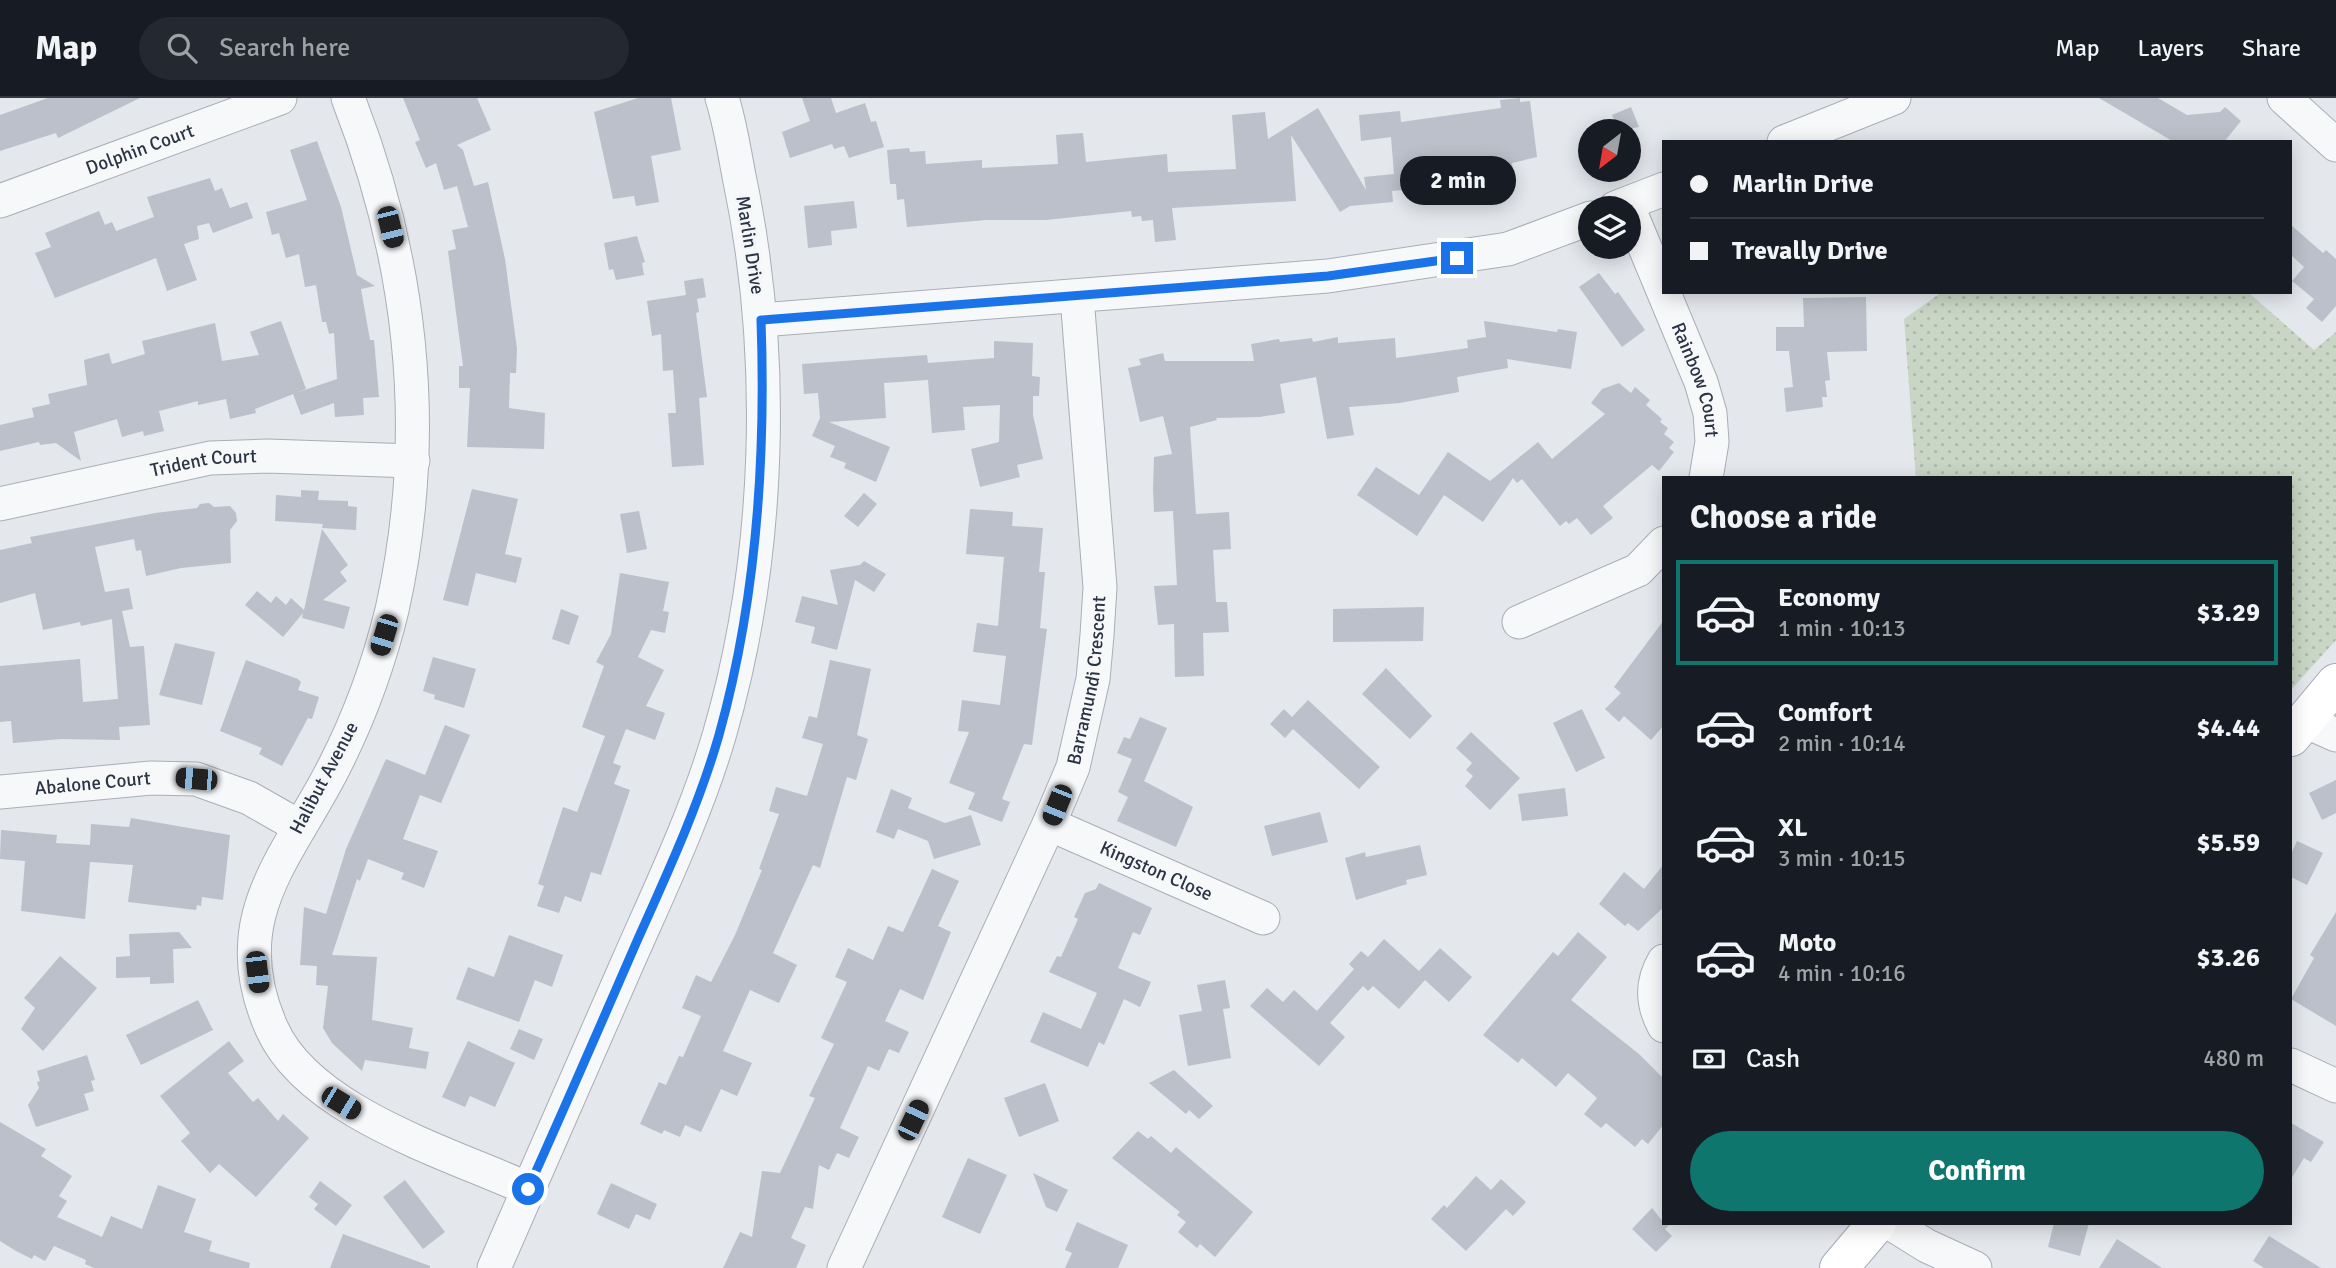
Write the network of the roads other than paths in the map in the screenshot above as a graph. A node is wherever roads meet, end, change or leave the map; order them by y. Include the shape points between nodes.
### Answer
1 (280, 98) edge
2 (348, 98) edge
3 (722, 98) edge
4 (1894, 98) edge
5 (2284, 98) edge
6 (1789, 140) edge
7 (2336, 145) edge
8 (1662, 190) edge
9 (1641, 200) edge
10 (0, 201) edge
11 (1578, 223) edge
12 (1641, 244) edge
13 (1662, 292) edge
14 (1663, 294) edge
15 (1077, 297) junction
16 (761, 320) junction
17 (413, 461) junction
18 (1706, 476) edge
19 (0, 504) edge
20 (1662, 544) edge
21 (1520, 622) dead end
22 (2336, 683) edge
23 (2311, 731) edge
24 (0, 792) edge
25 (1049, 824) junction
26 (300, 827) junction
27 (1263, 918) dead end
28 (1662, 965) edge
29 (1662, 1020) edge
30 (2292, 1065) edge
31 (2336, 1086) edge
32 (528, 1189) junction
33 (1875, 1225) edge
34 (1893, 1225) edge
35 (494, 1268) edge
36 (844, 1268) edge
37 (1839, 1268) edge
38 (1975, 1268) edge

1 - 10 street, Dolphin Court
2 - 17 street, Halibut Avenue via 400,269 413,392
3 - 16 street, Marlin Drive via 748,219
4 - 6 street
5 - 7 street
8 - 9 street
11 - 15 street via 1508,249 1431,262 1328,276
12 - 13 street, Rainbow Court
14 - 18 street, Rainbow Court via 1710,413 1712,442
15 - 16 street
15 - 25 street, Barramundi Crescent via 1100,587 1091,689 1073,767
16 - 32 street, Marlin Drive via 763,474 750,583 719,736 655,901
17 - 19 street, Trident Court via 210,458
17 - 26 street, Halibut Avenue via 404,549 391,613 354,726
20 - 21 street via 1637,570
22 - 23 main road
24 - 26 street, Abalone Court via 151,778 196,779 249,798
25 - 27 street, Kingston Close
25 - 36 street, Barramundi Crescent
26 - 32 street, Halibut Avenue via 268,882 255,952 260,992 272,1030 293,1064 323,1092 359,1114
28 - 29 street via 1654,995
30 - 31 street
32 - 35 street, Marlin Drive
33 - 37 main road
34 - 38 street

